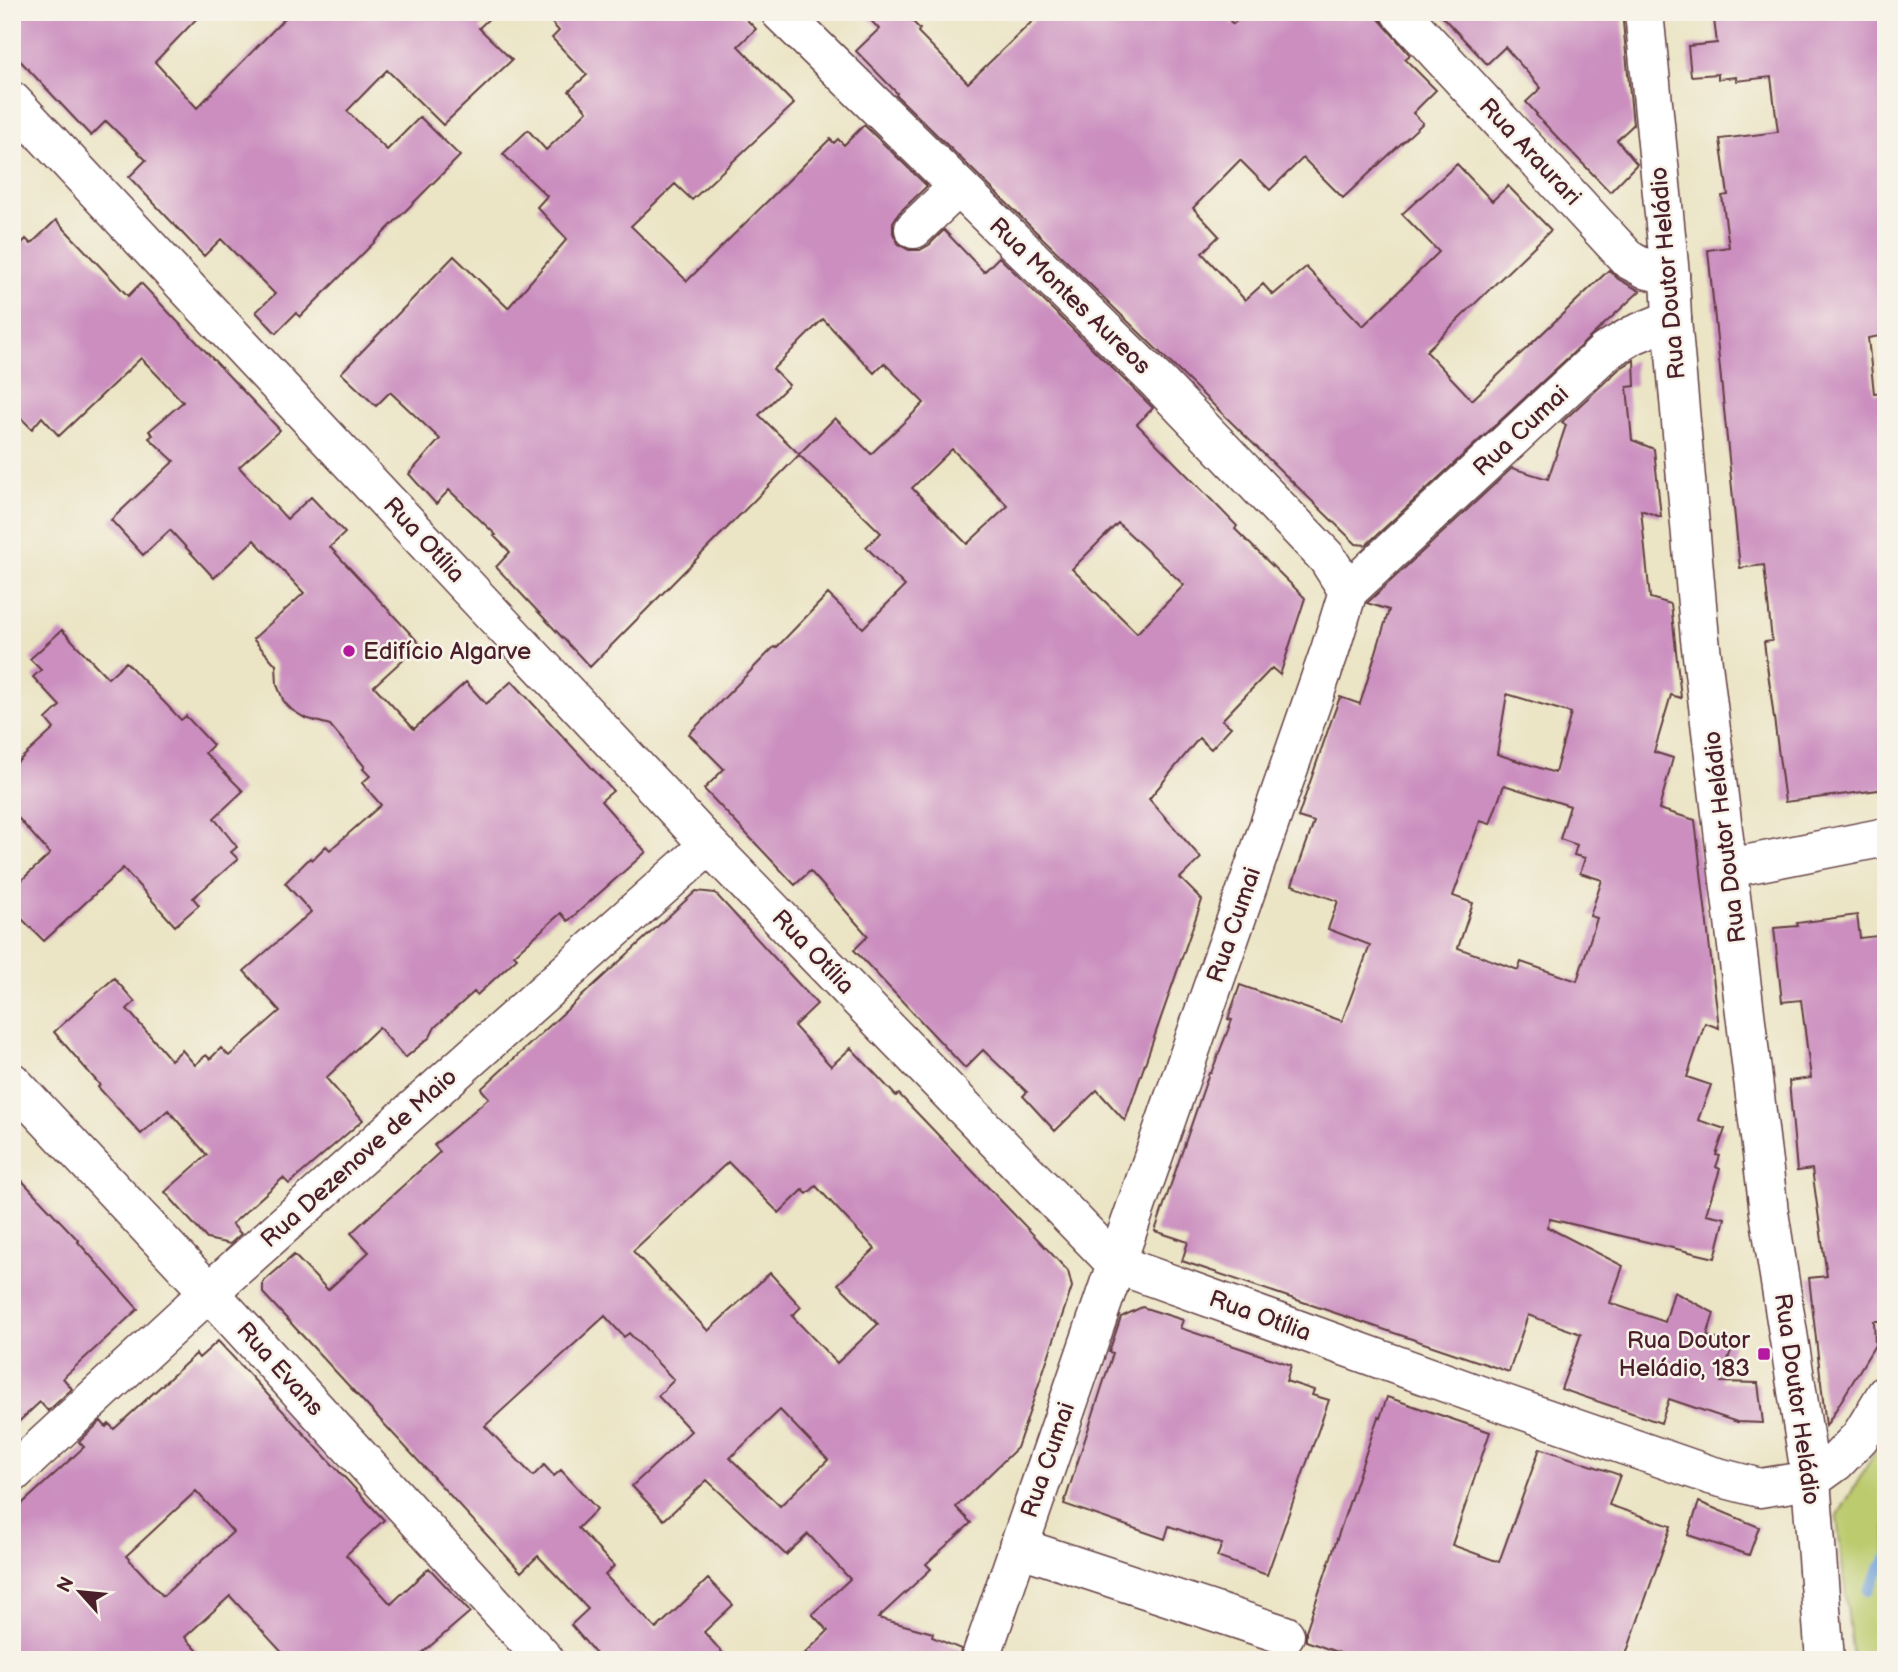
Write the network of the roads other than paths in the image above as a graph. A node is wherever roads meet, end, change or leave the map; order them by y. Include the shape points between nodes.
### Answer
1 (780, 12) edge
2 (1400, 12) edge
3 (1644, 12) edge
4 (12, 101) edge
5 (958, 187) junction
6 (914, 229) dead end
7 (1670, 275) junction
8 (1672, 319) junction
9 (1348, 591) junction
10 (1886, 837) edge
11 (709, 845) junction
12 (1729, 868) junction
13 (12, 1082) edge
14 (1116, 1265) junction
15 (209, 1292) junction
16 (1886, 1394) edge
17 (12, 1474) edge
18 (1811, 1480) junction
19 (1035, 1553) junction
20 (1285, 1635) dead end
21 (545, 1660) edge
22 (980, 1660) edge
23 (1825, 1660) edge

1 - 5 street, Rua Montes Aureos
2 - 7 street, Rua Araurari via 1629,260
3 - 7 street, Rua Doutor Heládio
4 - 11 street, Rua Otília
5 - 6 street
5 - 9 street, Rua Montes Aureos via 1158,382 1327,558
7 - 8 street, Rua Doutor Heládio
8 - 9 street, Rua Cumai via 1606,351
8 - 12 street, Rua Doutor Heládio via 1700,639
9 - 14 street, Rua Cumai
10 - 12 street
11 - 14 street, Rua Otília
11 - 15 street, Rua Dezenove de Maio
12 - 18 street, Rua Doutor Heládio via 1769,1212
13 - 15 street, Rua Evans
14 - 18 street, Rua Otília via 1710,1475 1760,1488
14 - 19 street, Rua Cumai
15 - 17 street, Rua Dezenove de Maio
15 - 21 street, Rua Evans
16 - 18 street via 1860,1437
18 - 23 street, Rua Doutor Heládio
19 - 20 street
19 - 22 street, Rua Cumai

